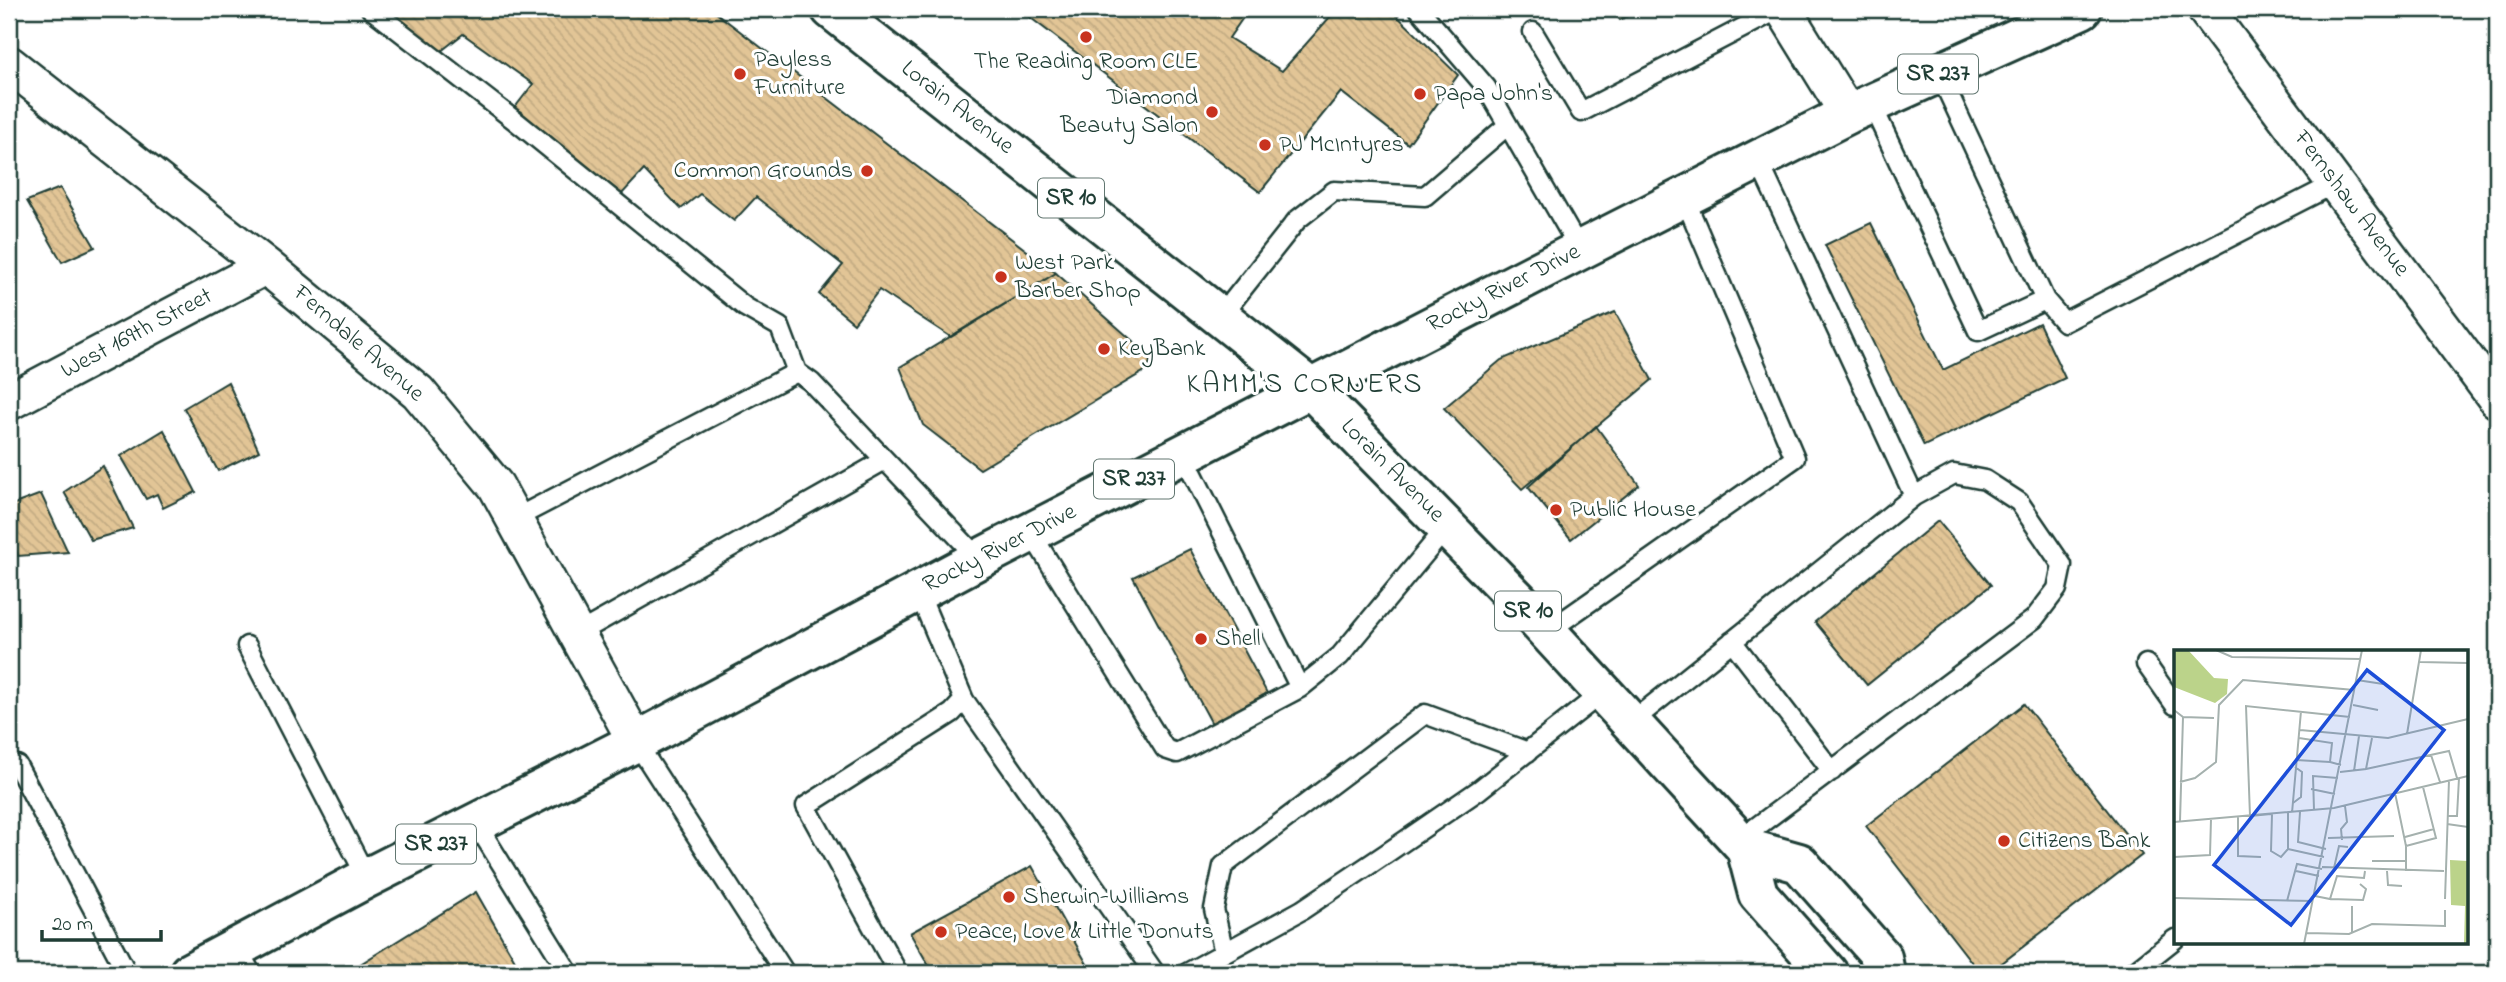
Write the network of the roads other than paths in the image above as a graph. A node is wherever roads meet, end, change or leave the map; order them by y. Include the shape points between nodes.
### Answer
1 (371, 9) edge
2 (831, 9) edge
3 (1419, 9) edge
4 (1781, 9) edge
5 (2082, 9) edge
6 (2205, 9) edge
7 (1533, 32) dead end
8 (9, 64) edge
9 (1939, 73) junction
10 (1860, 108) junction
11 (1508, 125) junction
12 (1758, 160) junction
13 (2336, 183) junction
14 (1684, 197) junction
15 (1580, 250) junction
16 (266, 266) junction
17 (2045, 300) junction
18 (1221, 316) junction
19 (797, 372) junction
20 (1310, 388) junction
21 (2497, 400) edge
22 (9, 402) edge
23 (1183, 454) junction
24 (885, 460) junction
25 (1914, 496) junction
26 (514, 519) junction
27 (1447, 527) junction
28 (1031, 533) junction
29 (979, 559) junction
30 (918, 591) junction
31 (1547, 632) junction
32 (577, 634) junction
33 (1732, 641) junction
34 (247, 646) dead end
35 (2146, 664) dead end
36 (1300, 688) junction
37 (1603, 692) junction
38 (964, 700) junction
39 (2174, 704) edge
40 (1630, 723) junction
41 (636, 742) junction
42 (1528, 752) junction
43 (17, 765) dead end
44 (1832, 771) junction
45 (476, 823) junction
46 (1742, 844) junction
47 (367, 878) junction
48 (2174, 940) edge
49 (1224, 953) junction
50 (244, 961) edge
51 (127, 973) edge
52 (189, 973) edge
53 (569, 973) edge
54 (785, 973) edge
55 (898, 973) edge
56 (1155, 973) edge
57 (1187, 973) edge
58 (1828, 973) edge
59 (1885, 973) edge
60 (2132, 973) edge

1 - 19 lane via 745,307 780,327
2 - 18 main road, Lorain Avenue / SR 10
3 - 11 lane via 1486,86
4 - 7 lane via 1581,112
4 - 10 street
5 - 9 main road, Rocky River Drive / SR 237
6 - 13 street, Fernshaw Avenue
8 - 16 street, Ferndale Avenue
9 - 10 main road, Rocky River Drive / SR 237
9 - 17 lane
10 - 12 main road, Rocky River Drive / SR 237
10 - 17 lane via 1978,331
11 - 15 lane
11 - 18 lane via 1425,196 1334,191 1297,220
12 - 14 main road, Rocky River Drive / SR 237
12 - 25 lane
13 - 17 lane via 2064,322
13 - 21 street, Fernshaw Avenue
14 - 15 main road, Rocky River Drive / SR 237
14 - 31 lane via 1796,458
15 - 20 main road, Rocky River Drive / SR 237
16 - 22 street, West 169th Street
16 - 26 street, Ferndale Avenue via 418,392 496,486
18 - 20 main road, Lorain Avenue / SR 10
19 - 24 lane
19 - 26 lane
20 - 23 main road, Rocky River Drive / SR 237
20 - 27 main road, Lorain Avenue / SR 10
23 - 28 main road, Rocky River Drive / SR 237
23 - 36 lane
24 - 29 lane
24 - 32 lane
25 - 33 lane
25 - 44 lane via 1954,474 1985,480 2019,502 2062,565 2057,589 2034,619
26 - 32 street, Ferndale Avenue
27 - 31 main road, Lorain Avenue / SR 10
27 - 36 lane via 1340,656
28 - 29 main road, Rocky River Drive / SR 237
28 - 36 lane via 1165,749 1177,753
29 - 30 main road, Rocky River Drive / SR 237
30 - 38 lane
30 - 41 main road, Rocky River Drive / SR 237
31 - 37 main road, Lorain Avenue / SR 10
32 - 41 street, Ferndale Avenue
33 - 40 lane
33 - 44 lane
34 - 47 lane
35 - 39 lane
37 - 40 main road, Lorain Avenue / SR 10
37 - 42 lane
38 - 55 lane via 952,713 806,806
38 - 56 lane
40 - 46 main road, Lorain Avenue / SR 10
41 - 45 main road, Rocky River Drive / SR 237
41 - 54 lane
42 - 49 lane via 1312,903
42 - 49 lane via 1425,713 1223,866 1214,909
43 - 51 lane
44 - 46 lane
45 - 47 main road, Rocky River Drive / SR 237
45 - 53 lane
46 - 58 main road, Lorain Avenue / SR 10 via 1758,894
46 - 59 main road via 1799,863 1882,957
47 - 50 main road, Rocky River Drive / SR 237
48 - 60 lane
49 - 57 lane
50 - 52 main road, Rocky River Drive / SR 237

